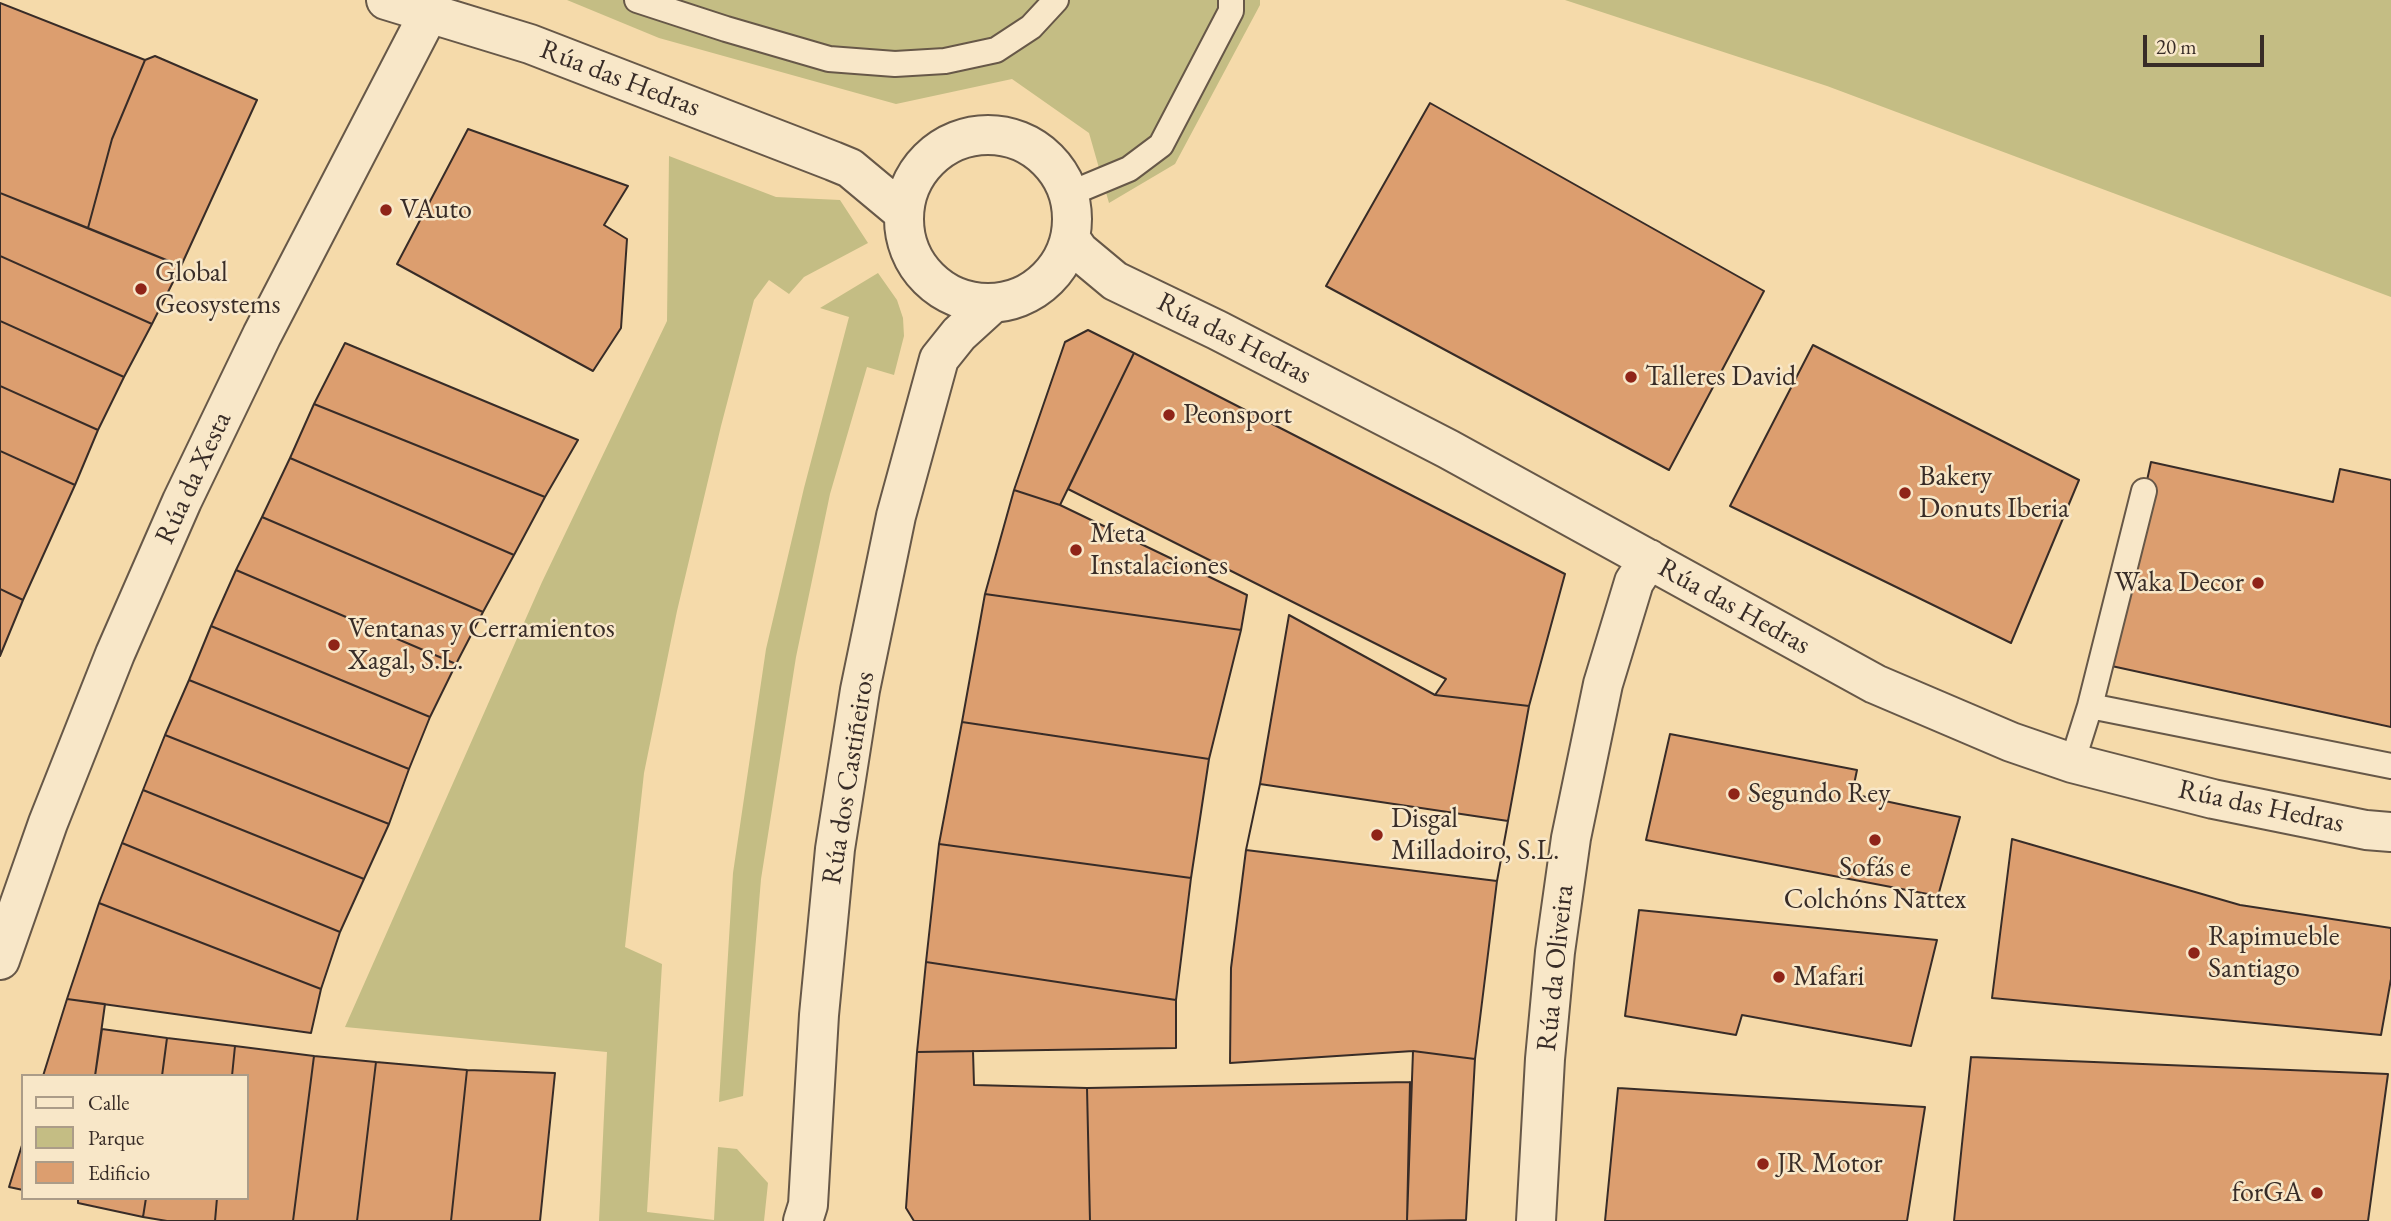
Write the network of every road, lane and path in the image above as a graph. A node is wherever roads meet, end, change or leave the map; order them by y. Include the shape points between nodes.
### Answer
1 (386, 0) edge
2 (637, 0) edge
3 (1056, 0) edge
4 (1231, 0) edge
5 (429, 13) junction
6 (925, 162) junction
7 (850, 168) junction
8 (1069, 194) junction
9 (904, 213) junction
10 (1070, 238) junction
11 (1115, 281) junction
12 (930, 282) junction
13 (1034, 288) junction
14 (993, 303) junction
15 (939, 359) junction
16 (2144, 491) dead end
17 (1650, 559) junction
18 (2090, 706) junction
19 (2072, 762) junction
20 (2391, 766) edge
21 (2391, 832) edge
22 (0, 960) edge
23 (808, 1216) edge
24 (1536, 1221) edge

1 - 5 street, Rúa das Hedras
2 - 3 lane via 829,59 895,64 945,61 996,50 1031,27
4 - 8 lane via 1231,11 1161,145 1129,169
5 - 7 street, Rúa das Hedras via 530,44
5 - 22 street, Rúa da Xesta via 262,335 182,501 115,653
6 - 7 street, Rúa das Hedras
6 - 8 street, Rúa das Hedras via 964,138 990,134 1016,139 1039,151 1058,170
6 - 9 street, Rúa das Hedras via 913,181
7 - 9 street, Rúa das Hedras
8 - 10 street, Rúa das Hedras
9 - 12 street, Rúa das Hedras via 907,244
10 - 11 street, Rúa das Hedras
10 - 13 street, Rúa das Hedras via 1052,274
11 - 13 street, Rúa das Hedras via 1084,278
11 - 17 street, Rúa das Hedras via 1327,385
12 - 14 street, Rúa das Hedras via 950,295
12 - 15 street, Rúa dos Castiñeiros
13 - 14 street, Rúa das Hedras
14 - 15 street, Rúa dos Castiñeiros
15 - 23 street, Rúa dos Castiñeiros via 896,516 860,690 835,849 819,1015
16 - 18 lane
17 - 19 street, Rúa das Hedras via 1875,684 2011,742
17 - 24 street, Rúa da Oliveira via 1634,582 1603,684 1571,838 1545,1059
18 - 19 lane
18 - 20 lane
19 - 21 street, Rúa das Hedras via 2213,799

